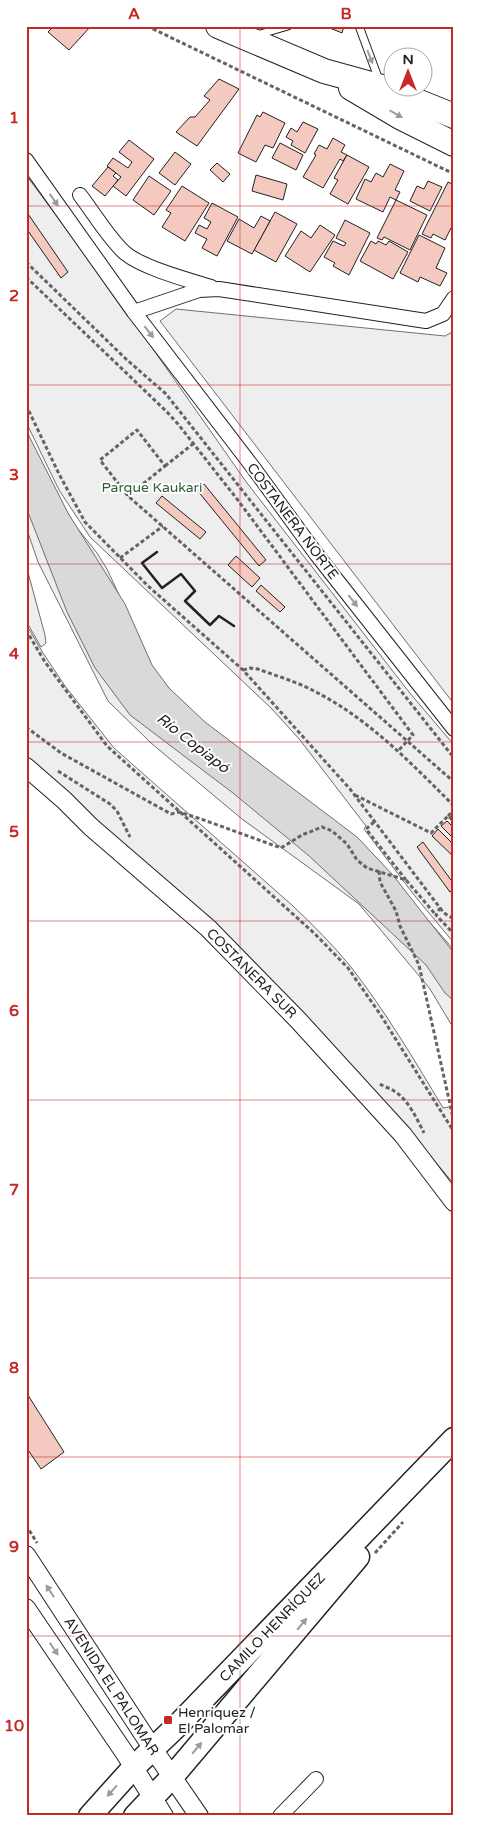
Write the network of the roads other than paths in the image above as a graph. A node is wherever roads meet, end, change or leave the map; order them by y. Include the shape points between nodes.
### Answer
1 (218, 26) edge
2 (288, 26) edge
3 (359, 26) edge
4 (246, 38) junction
5 (324, 71) junction
6 (382, 88) joint
7 (408, 98) edge
8 (454, 116) edge
9 (454, 144) edge
10 (26, 160) edge
11 (80, 195) dead end
12 (160, 270) junction
13 (219, 289) junction
14 (454, 298) edge
15 (172, 299) junction
16 (134, 312) junction
17 (454, 729) edge
18 (26, 767) edge
19 (454, 1202) edge
20 (454, 1439) edge
21 (454, 1445) edge
22 (29, 1563) edge
23 (26, 1608) edge
24 (153, 1749) junction
25 (134, 1766) junction
26 (172, 1777) junction
27 (316, 1778) dead end
28 (158, 1806) edge
29 (90, 1816) edge
30 (135, 1816) edge
31 (199, 1816) edge
32 (280, 1816) edge

1 - 4 highway
2 - 4 lane
3 -> 6 lane
4 - 5 highway
5 - 6 highway
5 -> 9 highway via 400,117
7 - 8 highway
10 -> 16 street, COSTANERA NORTE
11 - 12 street via 126,254
12 - 13 street
12 - 15 street
13 - 14 street via 420,321 439,317
13 - 15 street via 199,290
15 - 16 street
16 -> 17 street, COSTANERA NORTE via 317,555
18 - 19 street, COSTANERA SUR via 208,928 403,1135
20 - 24 main road, CAMILO HENRÍQUEZ
26 -> 21 main road, CAMILO HENRÍQUEZ
24 -> 22 street, AVENIDA EL PALOMAR
23 -> 25 street, AVENIDA EL PALOMAR
24 - 25 main road, CAMILO HENRÍQUEZ
24 - 26 street, AVENIDA EL PALOMAR
25 - 28 street, AVENIDA EL PALOMAR
25 -> 29 main road, CAMILO HENRÍQUEZ
26 - 28 main road, CAMILO HENRÍQUEZ
26 - 31 street, AVENIDA EL PALOMAR
27 - 32 street
28 - 30 main road, CAMILO HENRÍQUEZ

